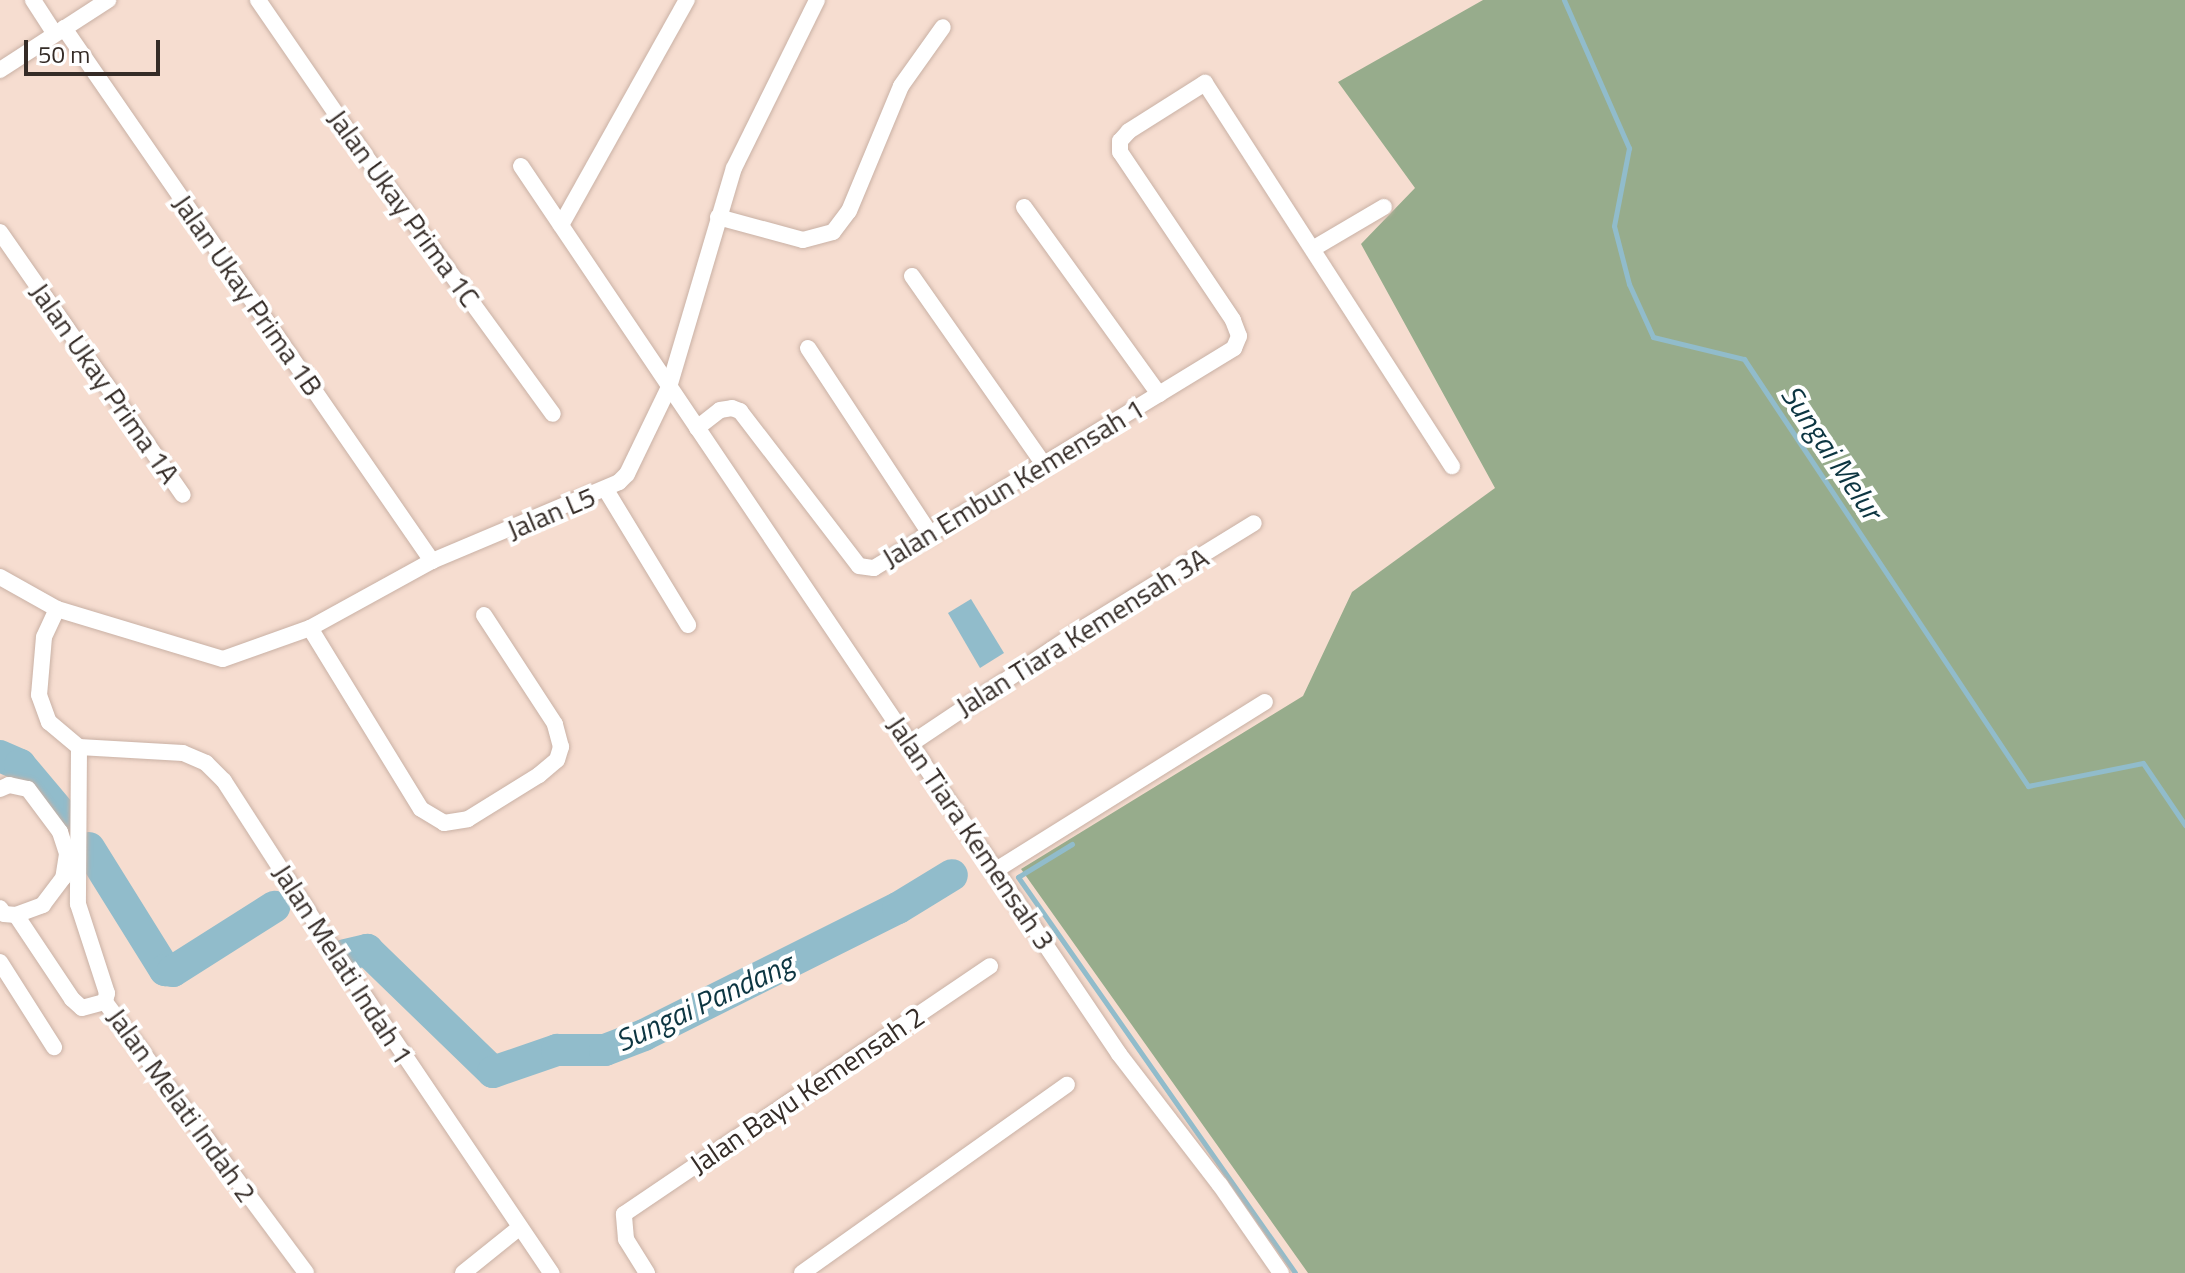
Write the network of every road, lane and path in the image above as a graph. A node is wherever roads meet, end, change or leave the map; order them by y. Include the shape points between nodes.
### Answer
1 (33, 0) edge
2 (108, 0) edge
3 (258, 0) edge
4 (687, 0) edge
5 (817, 0) edge
6 (943, 27) dead end
7 (60, 31) junction
8 (0, 70) edge
9 (521, 166) dead end
10 (1024, 207) dead end
11 (1384, 207) dead end
12 (718, 217) junction
13 (561, 225) junction
14 (0, 232) edge
15 (1314, 248) junction
16 (912, 276) dead end
17 (808, 348) dead end
18 (669, 387) junction
19 (1159, 394) junction
20 (553, 414) dead end
21 (697, 428) junction
22 (1045, 466) junction
23 (1452, 466) dead end
24 (606, 490) junction
25 (183, 495) dead end
26 (1254, 523) dead end
27 (931, 535) junction
28 (432, 561) junction
29 (0, 577) edge
30 (57, 609) junction
31 (484, 615) dead end
32 (688, 625) dead end
33 (310, 628) junction
34 (1265, 702) dead end
35 (912, 743) junction
36 (79, 747) junction
37 (0, 789) edge
38 (996, 870) junction
39 (8, 911) edge
40 (990, 966) dead end
41 (2, 970) edge
42 (105, 1002) junction
43 (54, 1047) dead end
44 (1067, 1085) dead end
45 (519, 1228) junction
46 (638, 1270) edge
47 (306, 1273) edge
48 (463, 1273) edge
49 (551, 1273) edge
50 (802, 1273) edge
51 (1281, 1273) edge

1 - 7 street, Jalan Ukay Prima 1B
2 - 7 street
3 - 20 street, Jalan Ukay Prima 1C
4 - 13 street
5 - 12 street, Jalan L5 via 741,154
6 - 12 street via 901,86 849,211 833,232 803,240
7 - 8 street
7 - 28 street, Jalan Ukay Prima 1B
9 - 13 street, Jalan Tiara Kemensah 3
10 - 19 street
11 - 15 street
12 - 18 street, Jalan L5
13 - 18 street, Jalan Tiara Kemensah 3
14 - 25 street, Jalan Ukay Prima 1A
15 - 19 street, Jalan Embun Kemensah 1 via 1205,83 1129,131 1120,141 1127,166 1239,336 1234,348
15 - 23 street
16 - 22 street
17 - 27 street
18 - 21 street, Jalan Tiara Kemensah 3
18 - 24 street, Jalan L5 via 627,474
19 - 22 street, Jalan Embun Kemensah 1
21 - 27 street, Jalan Embun Kemensah 1 via 720,410 740,411 859,566 874,568
21 - 35 street, Jalan Tiara Kemensah 3
22 - 27 street, Jalan Embun Kemensah 1
24 - 28 street, Jalan L5
24 - 32 street
26 - 35 street, Jalan Tiara Kemensah 3A
28 - 33 street, Jalan L5
29 - 30 street, Jalan L5
30 - 33 street, Jalan L5 via 223,659
30 - 36 street via 44,637 39,695 49,722
31 - 33 street via 555,724 561,747 557,760 539,775 468,819 444,823 421,809
34 - 38 street
35 - 38 street, Jalan Tiara Kemensah 3
36 - 42 street, Jalan Melati Indah 2 via 78,904 107,993
36 - 45 street, Jalan Melati Indah 1 via 183,753 206,763 224,781
37 - 39 street via 28,789 60,832 67,854 63,878 43,905
38 - 51 street, Jalan Tiara Kemensah 3 via 1119,1054
39 - 42 street via 72,999 82,1008
40 - 46 street, Jalan Bayu Kemensah 2 via 624,1214 622,1231
41 - 43 street
42 - 47 street, Jalan Melati Indah 2
44 - 50 street
45 - 48 street
45 - 49 street, Jalan Melati Indah 1

